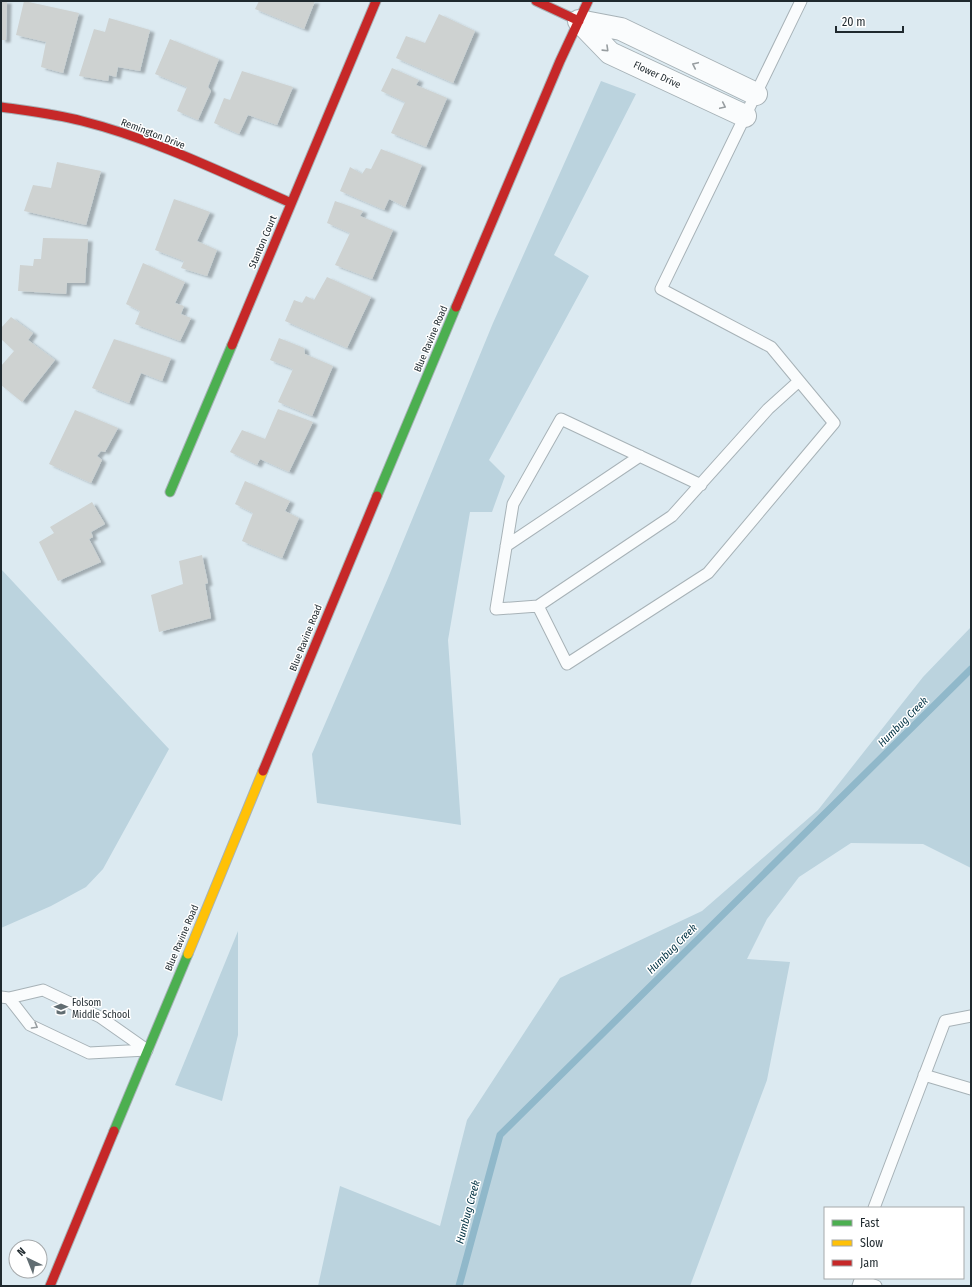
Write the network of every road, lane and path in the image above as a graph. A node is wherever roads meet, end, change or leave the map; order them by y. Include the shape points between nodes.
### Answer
1 (376, 1) edge
2 (536, 1) edge
3 (588, 1) edge
4 (801, 1) edge
5 (579, 21) junction
6 (756, 94) junction
7 (1, 107) edge
8 (746, 116) junction
9 (291, 203) junction
10 (799, 381) junction
11 (640, 456) junction
12 (701, 485) junction
13 (170, 492) dead end
14 (506, 546) junction
15 (538, 606) junction
16 (5, 997) edge
17 (971, 1016) edge
18 (147, 1050) junction
19 (924, 1075) junction
20 (971, 1089) edge
21 (874, 1207) edge
22 (859, 1281) edge
23 (50, 1286) edge
24 (876, 1286) edge

1 - 9 main road, Stanton Court
2 - 5 main road, Flower Drive
3 - 5 main road, Blue Ravine Road
4 - 6 lane
6 -> 5 street, Flower Drive via 621,29
5 -> 8 street, Flower Drive via 610,53
5 - 18 main road, Blue Ravine Road via 406,426
6 - 8 lane
7 - 9 main road, Remington Drive via 41,112 92,124 144,141
8 - 10 lane via 661,289 771,347
9 - 13 main road, Stanton Court
10 - 12 lane via 768,409
10 - 15 lane via 834,423 708,573 567,664
11 - 12 lane
11 - 14 lane
11 - 14 lane via 561,419 513,504
12 - 15 lane via 672,516
14 - 15 lane via 496,609
16 - 18 lane via 43,990 100,1017
16 -> 18 lane via 30,1025 89,1053
17 - 19 lane via 945,1021
18 - 23 main road, Blue Ravine Road
19 - 20 lane
19 - 21 lane
22 - 24 lane

